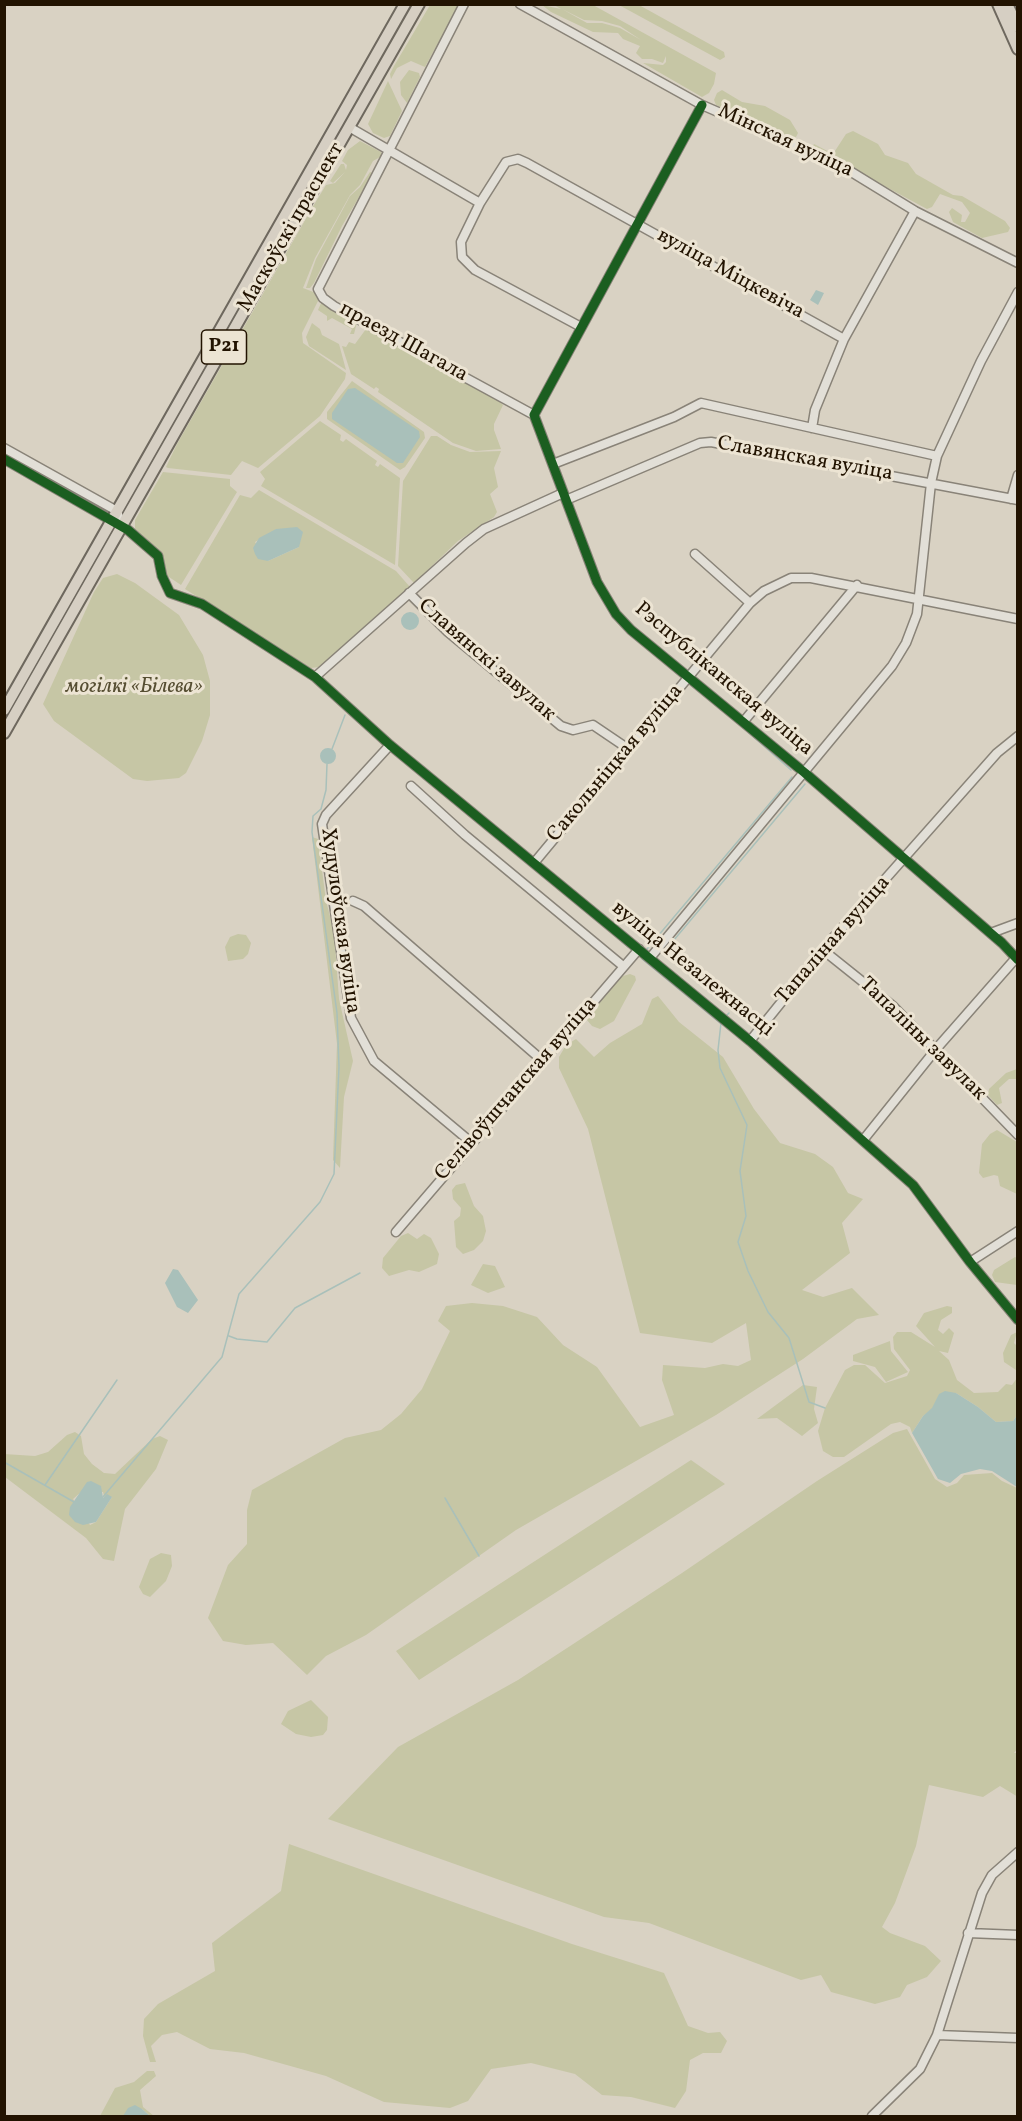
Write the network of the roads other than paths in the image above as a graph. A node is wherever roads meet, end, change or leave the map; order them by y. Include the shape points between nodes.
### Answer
1 (405, 4) edge
2 (419, 4) edge
3 (464, 4) edge
4 (520, 4) edge
5 (998, 4) edge
6 (1007, 4) edge
7 (1017, 27) edge
8 (1017, 49) edge
9 (702, 105) junction
10 (339, 121) junction
11 (350, 127) junction
12 (387, 151) junction
13 (480, 203) junction
14 (915, 211) junction
15 (638, 224) junction
16 (1017, 263) edge
17 (1017, 292) edge
18 (581, 327) junction
19 (844, 339) junction
20 (534, 415) junction
21 (812, 428) junction
22 (4, 448) edge
23 (937, 456) junction
24 (10, 458) edge
25 (553, 464) junction
26 (1017, 475) edge
27 (931, 483) junction
28 (564, 496) junction
29 (1014, 500) edge
30 (117, 519) junction
31 (694, 554) dead end
32 (857, 585) junction
33 (409, 593) junction
34 (919, 600) junction
35 (750, 603) junction
36 (1017, 619) edge
37 (689, 677) junction
38 (315, 678) junction
39 (4, 710) edge
40 (744, 721) junction
41 (4, 733) edge
42 (1017, 736) edge
43 (390, 745) junction
44 (627, 748) junction
45 (805, 772) junction
46 (411, 786) dead end
47 (904, 860) junction
48 (534, 863) junction
49 (353, 901) dead end
50 (1017, 923) edge
51 (991, 933) junction
52 (639, 949) junction
53 (823, 950) junction
54 (650, 958) junction
55 (1017, 959) edge
56 (623, 966) junction
57 (750, 1041) junction
58 (937, 1048) junction
59 (543, 1061) junction
60 (1017, 1136) edge
61 (864, 1139) junction
62 (472, 1143) junction
63 (1017, 1231) edge
64 (396, 1232) dead end
65 (970, 1262) junction
66 (1017, 1320) edge
67 (1017, 1852) edge
68 (968, 1933) junction
69 (1017, 1935) edge
70 (937, 2035) junction
71 (1017, 2038) edge
72 (872, 2116) edge

1 - 10 main road, Маскоўскі праспект / Р21
2 - 11 main road, Маскоўскі праспект / Р21
3 - 12 street
4 - 9 street, Мінская вуліца
5 - 8 main road
6 - 7 main road
9 - 14 street, Мінская вуліца via 840,165
9 - 15 street
10 - 11 main road
10 - 30 main road, Маскоўскі праспект / Р21
11 - 12 street
11 - 30 main road, Маскоўскі праспект / Р21
12 - 13 street
12 - 20 street, праезд Шагала via 320,281 320,295
13 - 15 street, вуліца Міцкевіча via 499,169 518,159
13 - 18 street via 460,248 468,265
14 - 16 street, Мінская вуліца
14 - 19 street
15 - 18 street
15 - 19 street, вуліца Міцкевіча
17 - 23 street
18 - 20 street
19 - 21 street via 815,410
20 - 25 street, Рэспубліканская вуліца
21 - 23 street, Славянская вуліца
21 - 25 street, Славянская вуліца via 700,403
22 - 24 street
23 - 27 street
24 - 30 street
25 - 28 street, Рэспубліканская вуліца
26 - 29 street
27 - 28 street, Славянская вуліца via 711,442
27 - 29 street, Славянская вуліца
27 - 34 street
28 - 33 street, Славянская вуліца via 484,529
28 - 37 street, Рэспубліканская вуліца via 605,599 631,630
30 - 38 street, вуліца Незалежнасці via 158,556 170,592 202,604
30 - 39 main road, Маскоўскі праспект / Р21
30 - 41 main road, Маскоўскі праспект / Р21
31 - 35 street
32 - 34 street, Сакольніцкая вуліца
32 - 35 street, Сакольніцкая вуліца via 790,578
32 - 40 street
33 - 38 street, Славянская вуліца
33 - 44 street, Славянскі завулак via 448,632 561,726 573,730 593,725
34 - 36 street, Сакольніцкая вуліца
34 - 45 street via 914,623 899,656
35 - 37 street, Сакольніцкая вуліца
37 - 40 street, Рэспубліканская вуліца
37 - 44 street, Сакольніцкая вуліца
38 - 43 street, вуліца Незалежнасці
40 - 45 street, Рэспубліканская вуліца
42 - 47 street, Тапаліная вуліца via 997,753
43 - 48 street, вуліца Незалежнасці
43 - 62 street, Худулоўская вуліца via 322,824 351,1018 374,1061
44 - 48 street, Сакольніцкая вуліца
45 - 47 street, Рэспубліканская вуліца
45 - 54 street
46 - 56 street, вуліца Незалежнасці
47 - 51 street, Рэспубліканская вуліца
47 - 53 street, Тапаліная вуліца
48 - 52 street, вуліца Незалежнасці
49 - 59 street via 364,906
50 - 51 street
51 - 55 street, Рэспубліканская вуліца
52 - 54 street, вуліца Незалежнасці
52 - 56 street, Селівоўшчанская вуліца
53 - 57 street, Тапаліная вуліца
53 - 58 street, Тапаліны завулак via 893,1006
54 - 57 street, вуліца Незалежнасці
55 - 58 street
56 - 59 street, Селівоўшчанская вуліца
57 - 61 street, вуліца Незалежнасці
58 - 60 street, Тапаліны завулак
58 - 61 street
59 - 62 street, Селівоўшчанская вуліца
61 - 65 street, вуліца Незалежнасці via 913,1185
62 - 64 street, Селівоўшчанская вуліца
63 - 65 street
65 - 66 street, вуліца Незалежнасці
67 - 68 street via 992,1875
68 - 69 street
68 - 70 street
70 - 71 street
70 - 72 street via 920,2069

